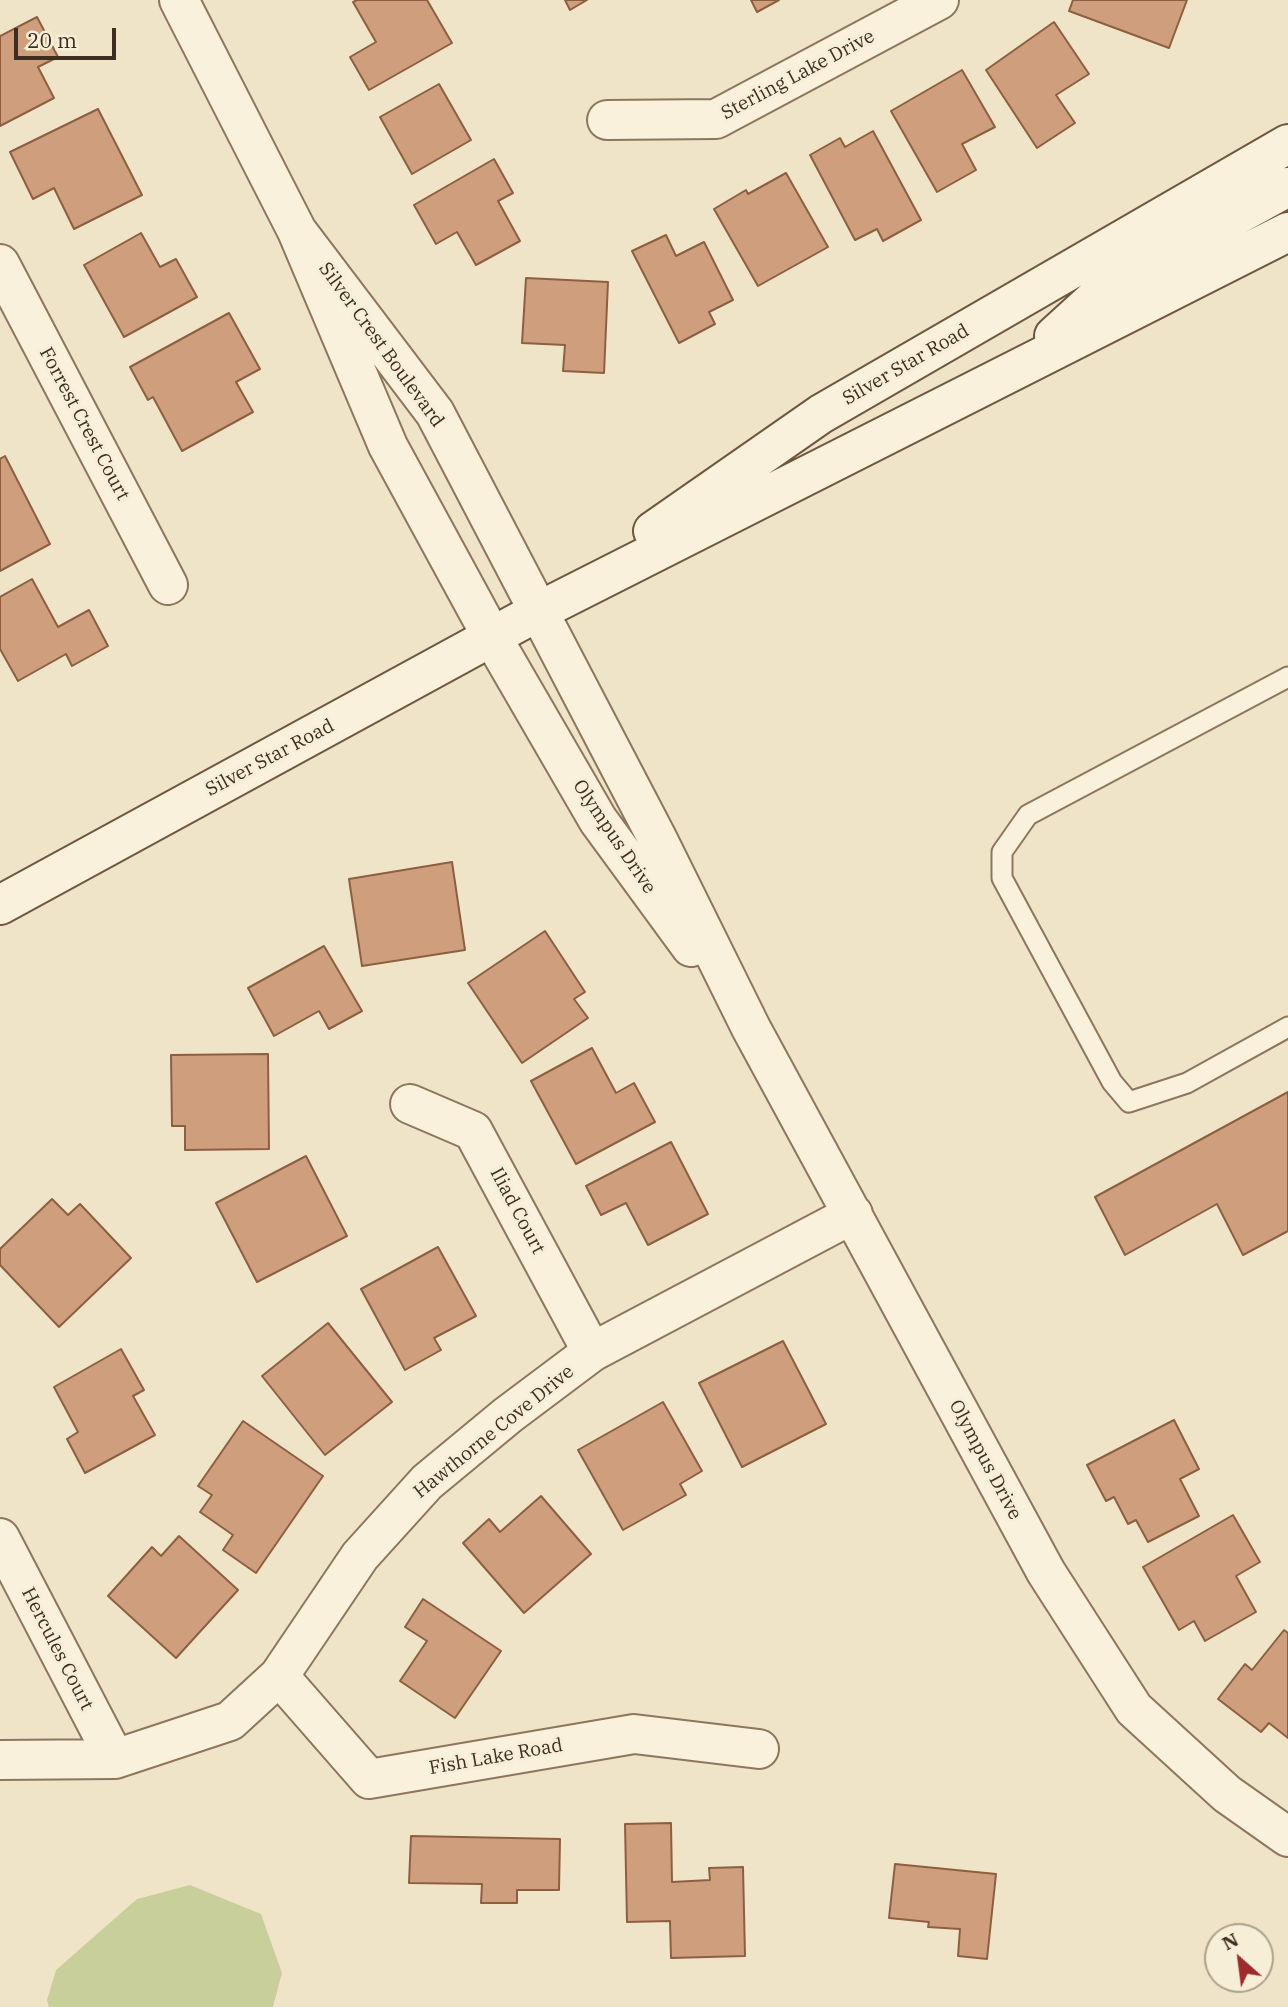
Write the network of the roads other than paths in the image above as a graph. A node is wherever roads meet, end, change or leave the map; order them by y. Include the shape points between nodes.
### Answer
1 (179, 0) edge
2 (939, 0) edge
3 (607, 120) dead end
4 (1288, 144) edge
5 (1288, 187) edge
6 (297, 231) junction
7 (1288, 232) edge
8 (0, 264) edge
9 (1019, 369) junction
10 (168, 585) dead end
11 (539, 611) junction
12 (492, 637) junction
13 (1288, 677) edge
14 (0, 905) edge
15 (1288, 1027) edge
16 (751, 1028) junction
17 (410, 1104) dead end
18 (853, 1213) junction
19 (592, 1352) junction
20 (0, 1538) edge
21 (279, 1676) junction
22 (759, 1749) dead end
23 (115, 1759) junction
24 (0, 1760) edge
25 (1288, 1837) edge

1 - 6 street, Silver Crest Boulevard
2 - 3 street, Sterling Lake Drive via 716,119
4 - 11 street, Silver Star Road via 821,414
5 - 9 street via 1110,285
6 - 11 street, Silver Crest Boulevard via 435,413
6 - 12 street, Silver Crest Boulevard via 388,446
7 - 9 street, Silver Star Road
8 - 10 street, Forrest Crest Court
9 - 11 street, Silver Star Road
11 - 12 street, Silver Star Road
11 - 16 street, Olympus Drive
12 - 14 street, Silver Star Road
12 - 16 street, Olympus Drive via 598,820
13 - 15 lane via 1028,815 1002,852 1002,878 1112,1082 1129,1102 1187,1083
16 - 18 street, Olympus Drive
17 - 19 street, Iliad Court via 473,1131
18 - 19 street, Hawthorne Cove Drive
18 - 25 street, Olympus Drive via 1046,1572 1134,1709 1227,1794
19 - 21 street, Hawthorne Cove Drive via 427,1482 360,1556
20 - 23 street, Hercules Court
21 - 22 street, Fish Lake Road via 369,1779 634,1734
21 - 23 street, Hawthorne Cove Drive via 230,1721
23 - 24 street, Hawthorne Cove Drive

